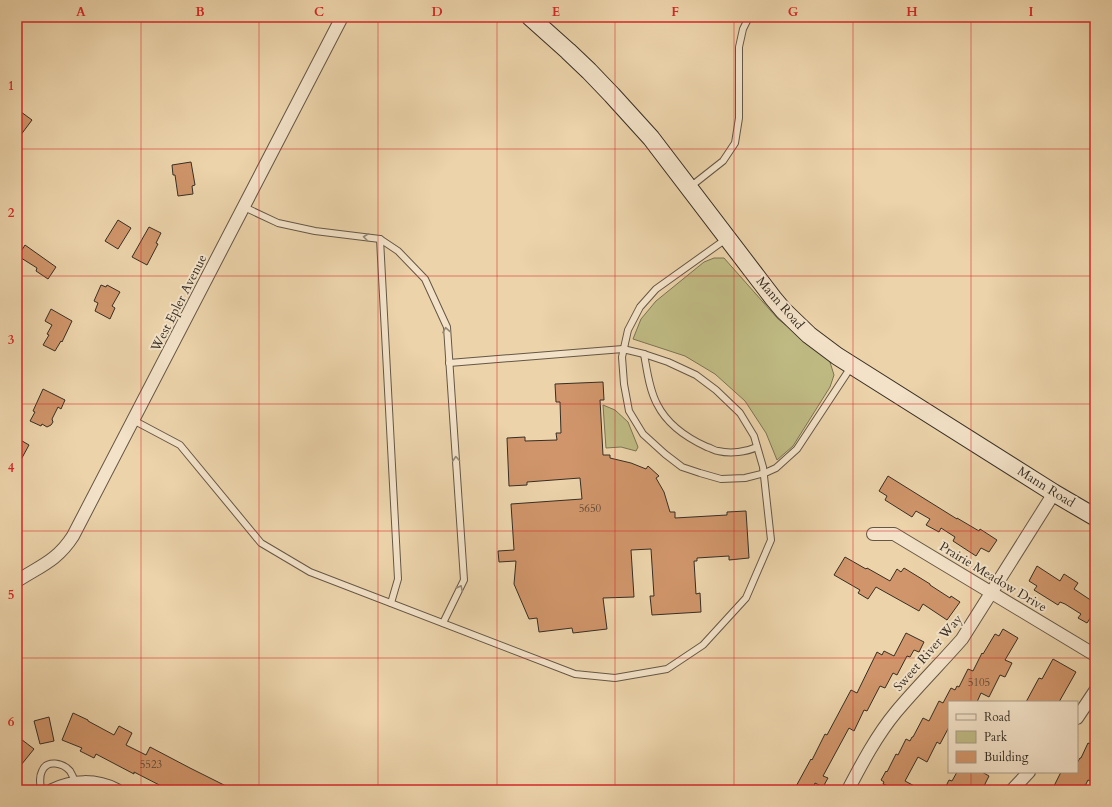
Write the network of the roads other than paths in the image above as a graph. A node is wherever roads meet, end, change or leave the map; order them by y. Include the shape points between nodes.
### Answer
1 (342, 17) edge
2 (530, 17) edge
3 (749, 17) edge
4 (689, 188) junction
5 (244, 207) junction
6 (727, 238) junction
7 (380, 239) junction
8 (623, 349) junction
9 (644, 354) junction
10 (449, 363) junction
11 (852, 366) junction
12 (134, 420) junction
13 (757, 447) junction
14 (765, 473) junction
15 (1054, 493) junction
16 (1095, 517) edge
17 (873, 534) dead end
18 (17, 581) edge
19 (991, 593) junction
20 (391, 603) junction
21 (443, 623) junction
22 (1095, 655) edge
23 (1095, 691) edge
24 (1078, 716) edge
25 (1028, 773) edge
26 (75, 783) junction
27 (56, 788) edge
28 (41, 790) edge
29 (117, 790) edge
30 (848, 790) edge
31 (1012, 790) edge

1 - 5 street, West Epler Avenue
2 - 4 main road, Mann Road via 617,100 651,138
3 - 4 lane via 739,47 739,118 735,143 723,161
4 - 6 main road, Mann Road
7 -> 5 lane via 315,231 278,223
5 - 12 street, West Epler Avenue
6 - 8 lane via 656,289 640,307 628,330
6 - 11 main road, Mann Road via 784,310 809,335
10 -> 7 lane via 447,327 425,279 398,251
7 - 20 lane via 398,579
8 - 9 lane
8 - 10 lane
8 - 14 lane via 624,384 629,411 643,434 665,454 682,467 720,479 745,478
9 - 13 lane via 696,375 716,390 740,413 754,436
9 - 13 lane via 657,404 679,430 697,442 718,451 736,452
21 -> 10 lane via 464,580
11 - 14 lane via 797,449 776,468
11 - 15 main road, Mann Road
12 - 18 street, West Epler Avenue via 68,544 52,560
12 - 20 lane via 180,445 261,543 310,572
13 - 14 lane
14 - 21 lane via 771,540 746,598 703,645 667,669 615,678 575,674
15 - 16 main road, Mann Road
15 - 19 street, Sweet River Way
17 - 19 street, Prairie Meadow Drive via 894,534
19 - 22 street, Prairie Meadow Drive
19 - 30 street, Sweet River Way via 962,639 892,718 862,763
20 - 21 lane
23 - 24 street
25 - 31 street
26 - 27 street
26 - 28 lane via 70,771 60,764 53,763 42,770
26 - 29 street via 99,783

